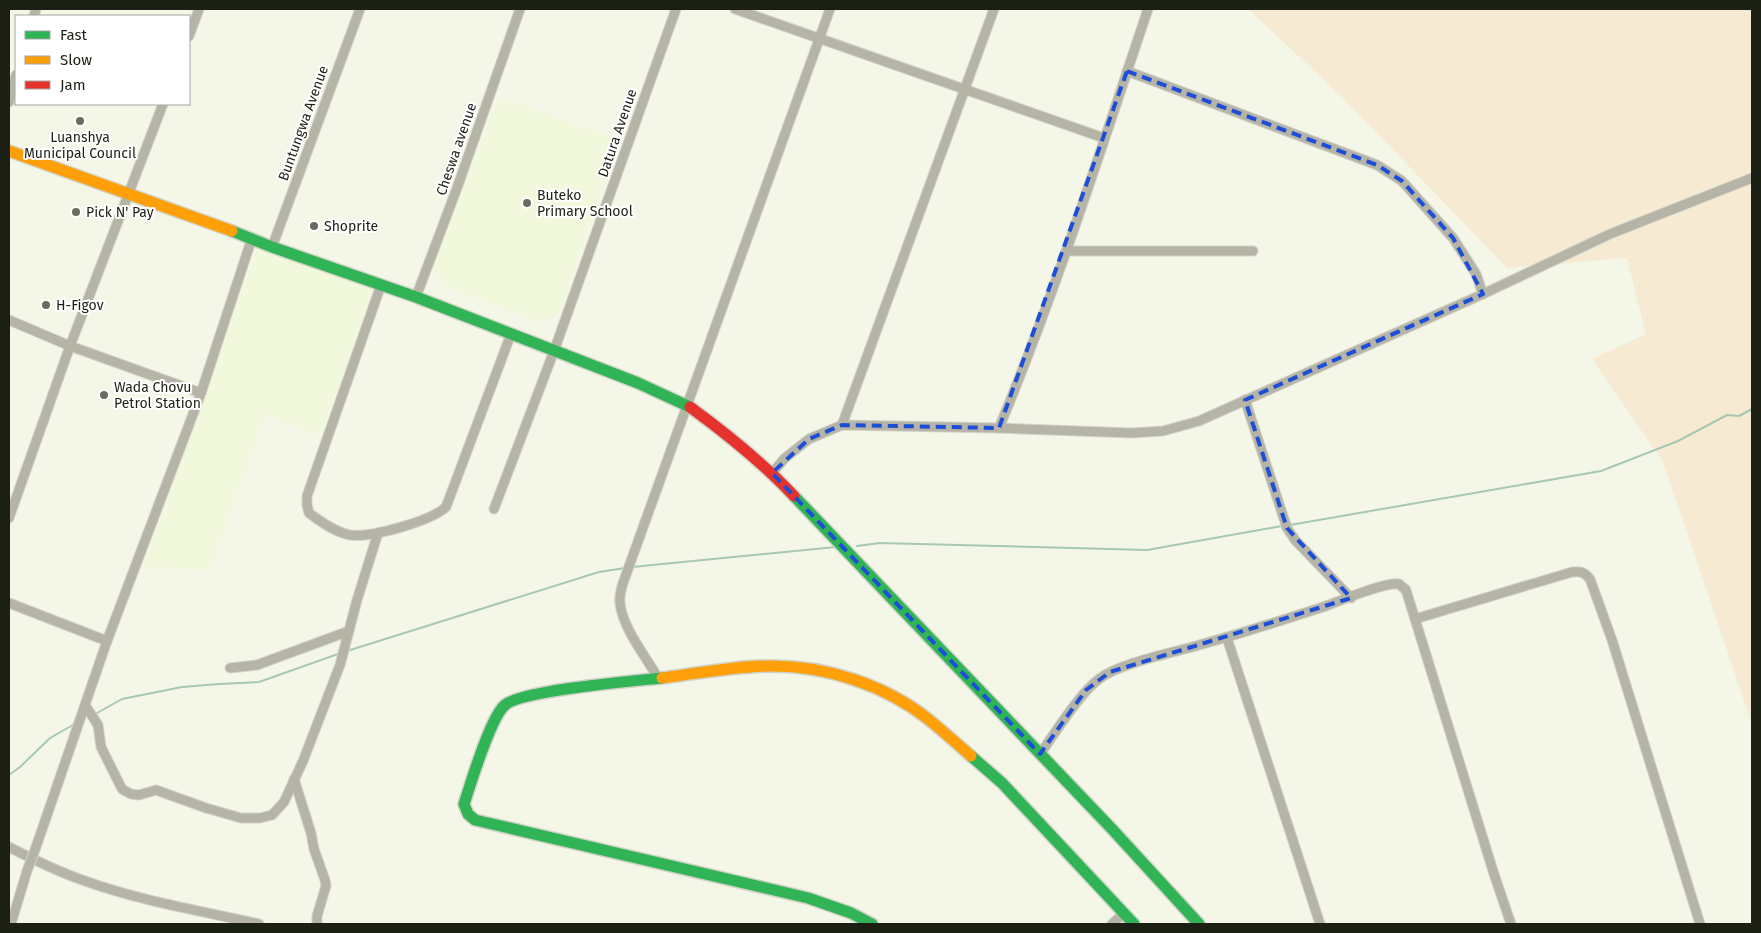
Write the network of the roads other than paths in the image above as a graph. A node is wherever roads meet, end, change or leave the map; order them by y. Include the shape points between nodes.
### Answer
1 (199, 9) edge
2 (360, 9) edge
3 (520, 9) edge
4 (676, 9) edge
5 (734, 9) edge
6 (830, 9) edge
7 (994, 9) edge
8 (1148, 9) edge
9 (190, 33) edge
10 (819, 38) junction
11 (1127, 71) junction
12 (15, 79) edge
13 (964, 89) junction
14 (9, 102) edge
15 (163, 105) edge
16 (1104, 138) junction
17 (9, 151) edge
18 (1752, 178) edge
19 (129, 194) junction
20 (252, 238) junction
21 (272, 247) junction
22 (1066, 251) junction
23 (1253, 251) dead end
24 (381, 285) junction
25 (1483, 294) junction
26 (416, 297) junction
27 (9, 320) edge
28 (511, 334) junction
29 (70, 346) junction
30 (554, 351) junction
31 (201, 393) junction
32 (1246, 400) junction
33 (686, 404) junction
34 (842, 425) junction
35 (999, 428) junction
36 (772, 473) junction
37 (494, 509) dead end
38 (9, 518) edge
39 (378, 533) junction
40 (1351, 598) junction
41 (9, 604) edge
42 (1415, 620) junction
43 (349, 631) junction
44 (1227, 638) junction
45 (107, 641) junction
46 (230, 668) dead end
47 (658, 678) junction
48 (85, 705) junction
49 (1040, 754) junction
50 (294, 779) junction
51 (9, 847) edge
52 (1124, 913) junction
53 (11, 924) edge
54 (259, 924) edge
55 (317, 924) edge
56 (872, 924) edge
57 (1112, 924) edge
58 (1134, 924) edge
59 (1199, 924) edge
60 (1320, 924) edge
61 (1511, 924) edge
62 (1700, 924) edge

1 - 9 street
2 - 21 street, Buntungwa Avenue
3 - 26 street, Cheswa avenue
4 - 30 street, Datura Avenue
5 - 10 street
6 - 10 street
7 - 13 street
8 - 11 street
10 - 13 street
10 - 33 street
11 - 16 street
11 - 25 street via 1377,165 1402,181 1453,238 1476,274
12 - 14 street
13 - 16 street
13 - 34 street
15 - 19 street
16 - 22 street
17 - 19 main road
18 - 25 street via 1610,234
19 - 20 main road
19 - 29 street
20 - 21 main road
20 - 31 street
21 - 24 main road
22 - 23 street
22 - 35 street via 1023,372
24 - 26 main road
24 - 39 street via 307,496 309,514 333,529 353,535
25 - 32 street
26 - 28 main road
27 - 29 street
28 - 30 main road
28 - 39 street via 446,507 427,519
29 - 31 street
29 - 38 street
30 - 33 main road
30 - 37 street, Datura Avenue
31 - 45 street
32 - 35 street via 1199,421 1163,431 1132,433
32 - 40 street via 1287,528
33 - 36 main road via 729,435
33 - 47 street via 620,597 628,627
34 - 35 street
34 - 36 street via 809,439
36 - 49 main road
39 - 43 street
40 - 42 street via 1386,585 1399,584 1406,590
40 - 44 street
41 - 45 street
42 - 61 street
42 - 62 street via 1572,572 1585,573 1612,640
43 - 46 street via 257,665
43 - 50 street via 340,665
44 - 49 street via 1129,665 1099,678 1086,690
44 - 60 street
45 - 48 street
47 - 52 main road via 772,666 799,667 850,678 896,698 927,718 1002,783
47 - 56 main road via 540,694 505,705 490,730 464,804 468,814 475,820 808,898
48 - 50 street via 98,725 101,747 122,789 131,794 156,790 233,816 266,818 284,802
48 - 53 street, bridge
49 - 59 main road
50 - 55 street via 325,880
51 - 54 street via 87,882 146,899
52 - 57 street
52 - 58 main road

